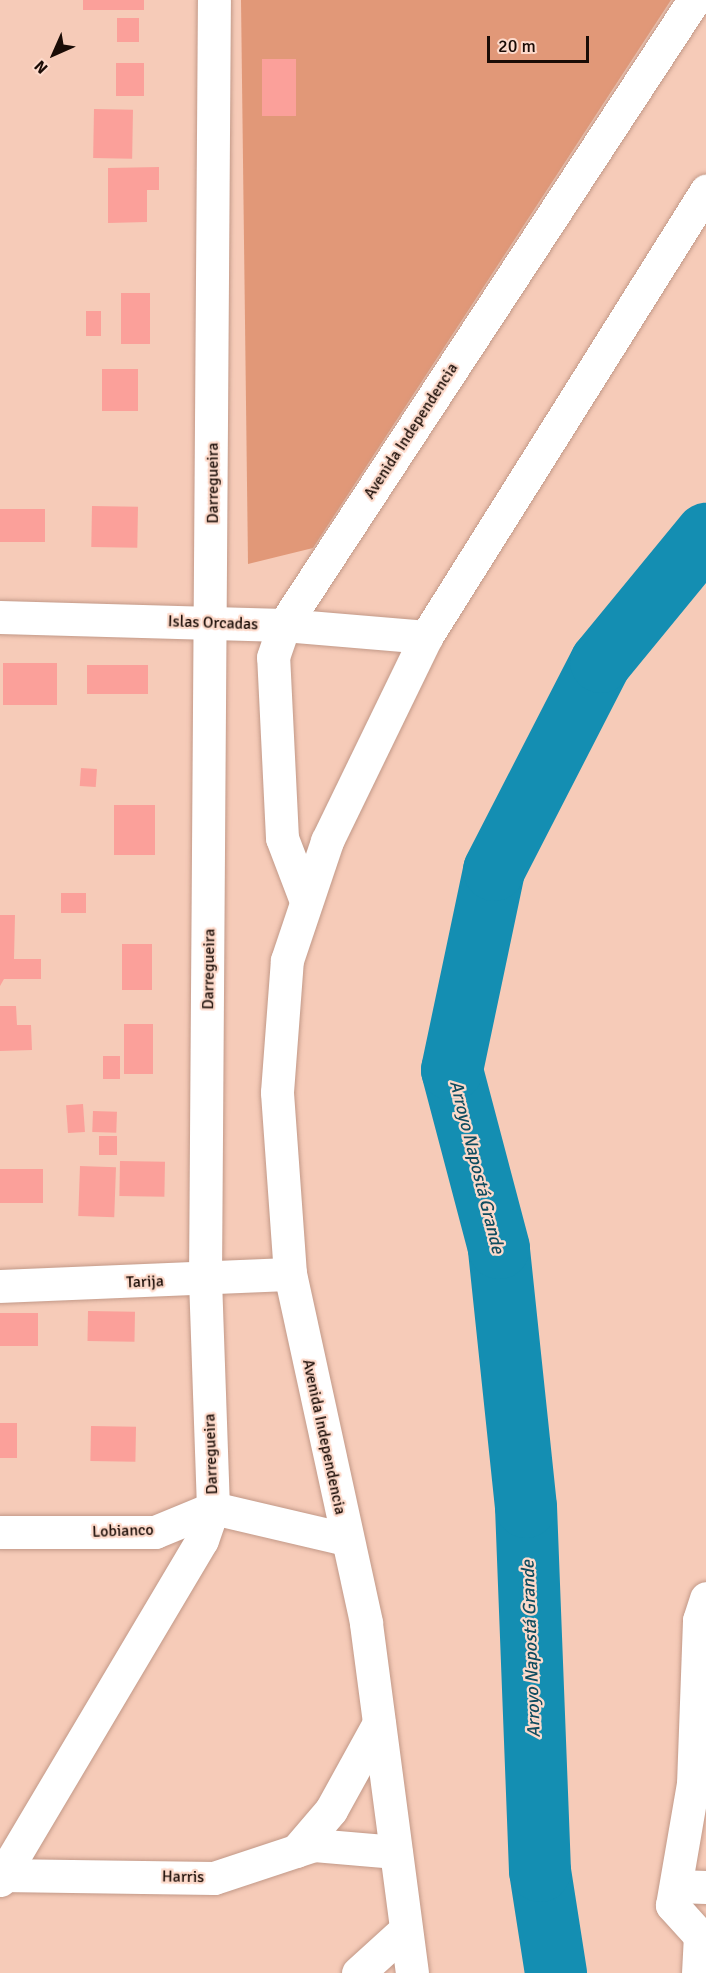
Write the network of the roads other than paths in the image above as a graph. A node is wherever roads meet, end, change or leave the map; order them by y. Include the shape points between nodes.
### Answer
1 (214, 0) edge
2 (694, 0) edge
3 (706, 191) edge
4 (0, 617) edge
5 (213, 623) junction
6 (284, 625) junction
7 (426, 637) junction
8 (306, 902) junction
9 (290, 1274) junction
10 (205, 1280) junction
11 (0, 1286) edge
12 (213, 1508) junction
13 (0, 1532) edge
14 (345, 1539) junction
15 (706, 1598) edge
16 (379, 1723) junction
17 (296, 1851) junction
18 (396, 1852) junction
19 (2, 1876) edge
20 (691, 1887) edge
21 (403, 1932) junction
22 (358, 1973) edge
23 (412, 1973) edge
24 (698, 1973) edge

1 - 5 street, Darregueira
2 - 6 street, Avenida Independencia
3 - 7 street, Avenida Independencia
4 - 5 street, Islas Orcadas
5 - 6 street, Islas Orcadas
5 - 10 street, Darregueira
6 - 7 street, Islas Orcadas
6 - 8 street, Avenida Independencia via 273,657 282,838
7 - 8 street, Avenida Independencia via 327,841
8 - 9 street, Avenida Independencia via 287,960 277,1092
9 - 10 street, Tarija
9 - 14 street, Avenida Independencia
10 - 11 street, Tarija
10 - 12 street, Darregueira
12 - 13 street, Lobianco via 155,1532
12 - 14 street
12 - 19 street, Darregueira via 202,1540
14 - 16 street, Avenida Independencia via 366,1622
15 - 20 street via 699,1620
16 - 17 street via 331,1810
16 - 18 street, Avenida Independencia
17 - 18 street, Harris via 314,1845
17 - 19 street, Harris via 214,1878
18 - 21 street, Avenida Independencia
20 - 24 street via 672,1905 700,1936
21 - 22 street
21 - 23 street, Avenida Independencia

